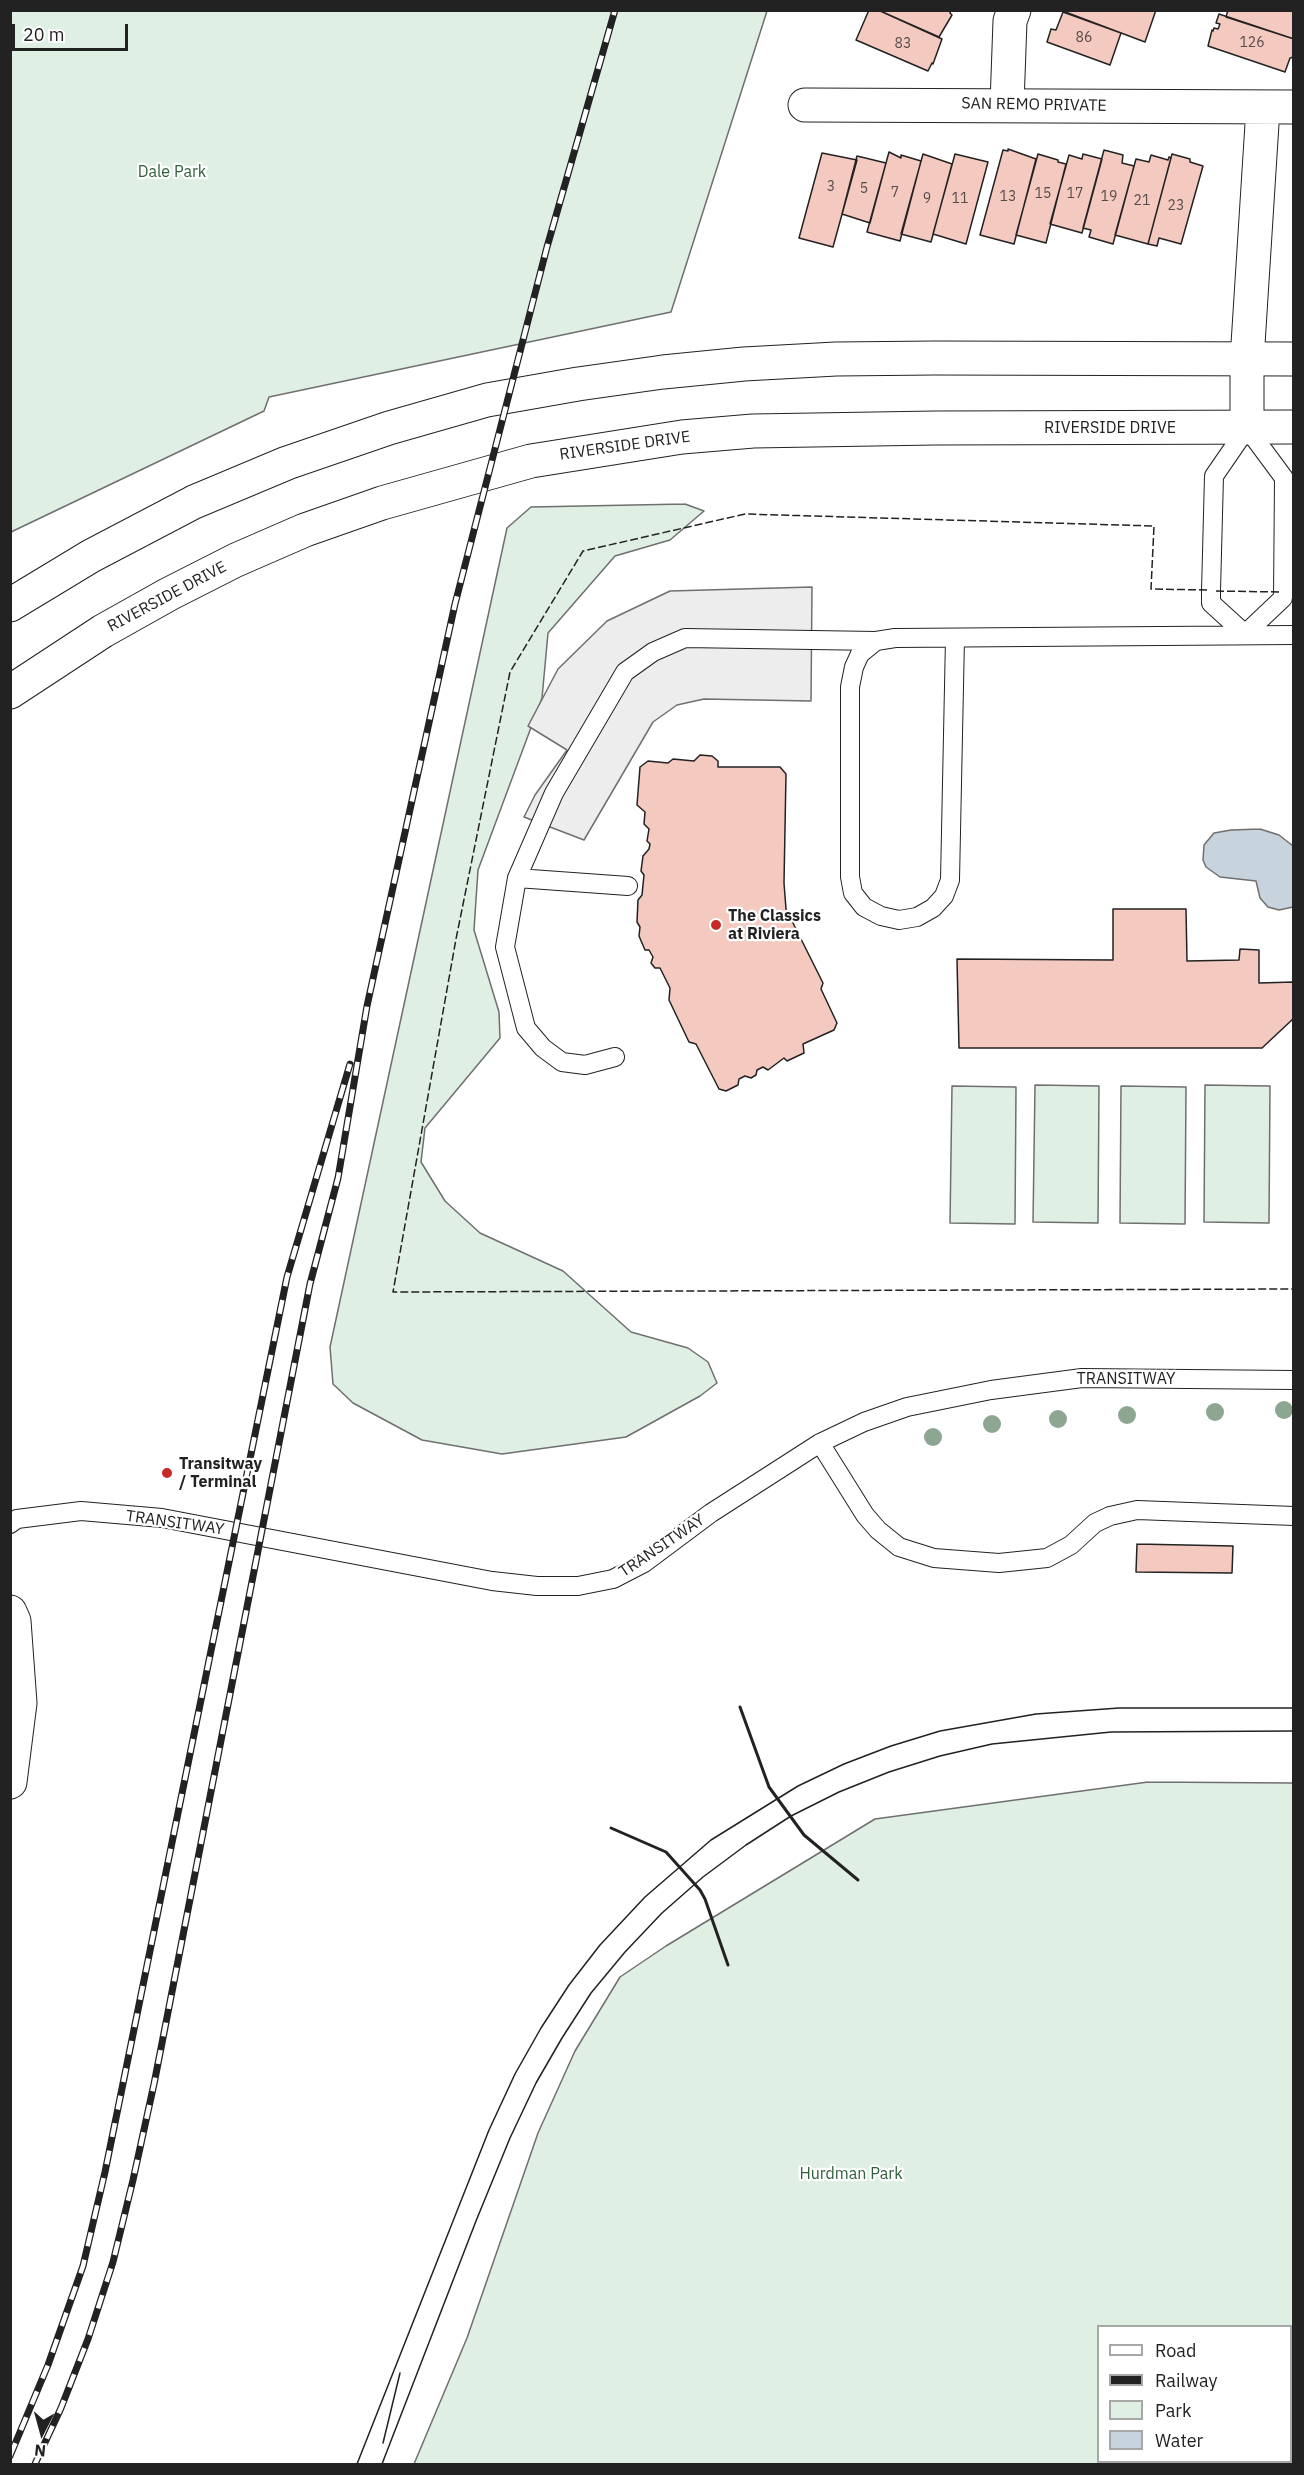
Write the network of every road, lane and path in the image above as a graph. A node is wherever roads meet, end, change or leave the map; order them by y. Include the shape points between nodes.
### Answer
1 (1014, 10) edge
2 (1007, 104) junction
3 (805, 105) dead end
4 (1278, 108) edge
5 (1293, 359) edge
6 (1247, 360) junction
7 (1293, 427) edge
8 (1247, 428) junction
9 (10, 604) edge
10 (1245, 634) junction
11 (1293, 634) edge
12 (955, 638) junction
13 (876, 641) junction
14 (10, 692) edge
15 (517, 878) junction
16 (628, 886) dead end
17 (615, 1057) dead end
18 (1293, 1380) edge
19 (820, 1443) junction
20 (1293, 1516) edge
21 (10, 1524) edge
22 (10, 1612) edge
23 (10, 1782) edge

1 - 2 main road via 1010,21
2 - 3 main road, SAN REMO PRIVATE
2 - 4 main road, SAN REMO PRIVATE
4 - 6 main road, SAN REMO PRIVATE
5 - 6 main road
6 - 8 main road, SAN REMO PRIVATE
6 - 9 main road via 924,358 755,363 663,372 487,400 388,428 287,463 194,502
7 - 8 main road, RIVERSIDE DRIVE
8 - 10 lane via 1214,476 1211,591 1211,603
8 - 10 lane via 1284,478 1283,598
8 - 14 main road, RIVERSIDE DRIVE via 753,431 671,439 531,461 382,503 305,530 169,594 103,631
10 - 11 lane
10 - 12 lane
12 - 13 lane
12 - 13 lane via 950,880 944,896 933,908 898,920 864,907 853,893 850,878 850,687 860,654
13 - 15 lane via 685,638 653,652 625,672 554,793
15 - 16 lane
15 - 17 lane via 505,947 526,1028 562,1062 585,1065
18 - 19 lane, TRANSITWAY via 1082,1378 991,1390 907,1407
19 - 20 lane via 878,1530 899,1547 934,1558 999,1563 1047,1558 1071,1545 1095,1523 1137,1510
19 - 21 lane, TRANSITWAY via 644,1563 613,1580 578,1586 492,1581 162,1518 81,1511 17,1519
22 - 23 main road via 20,1703

